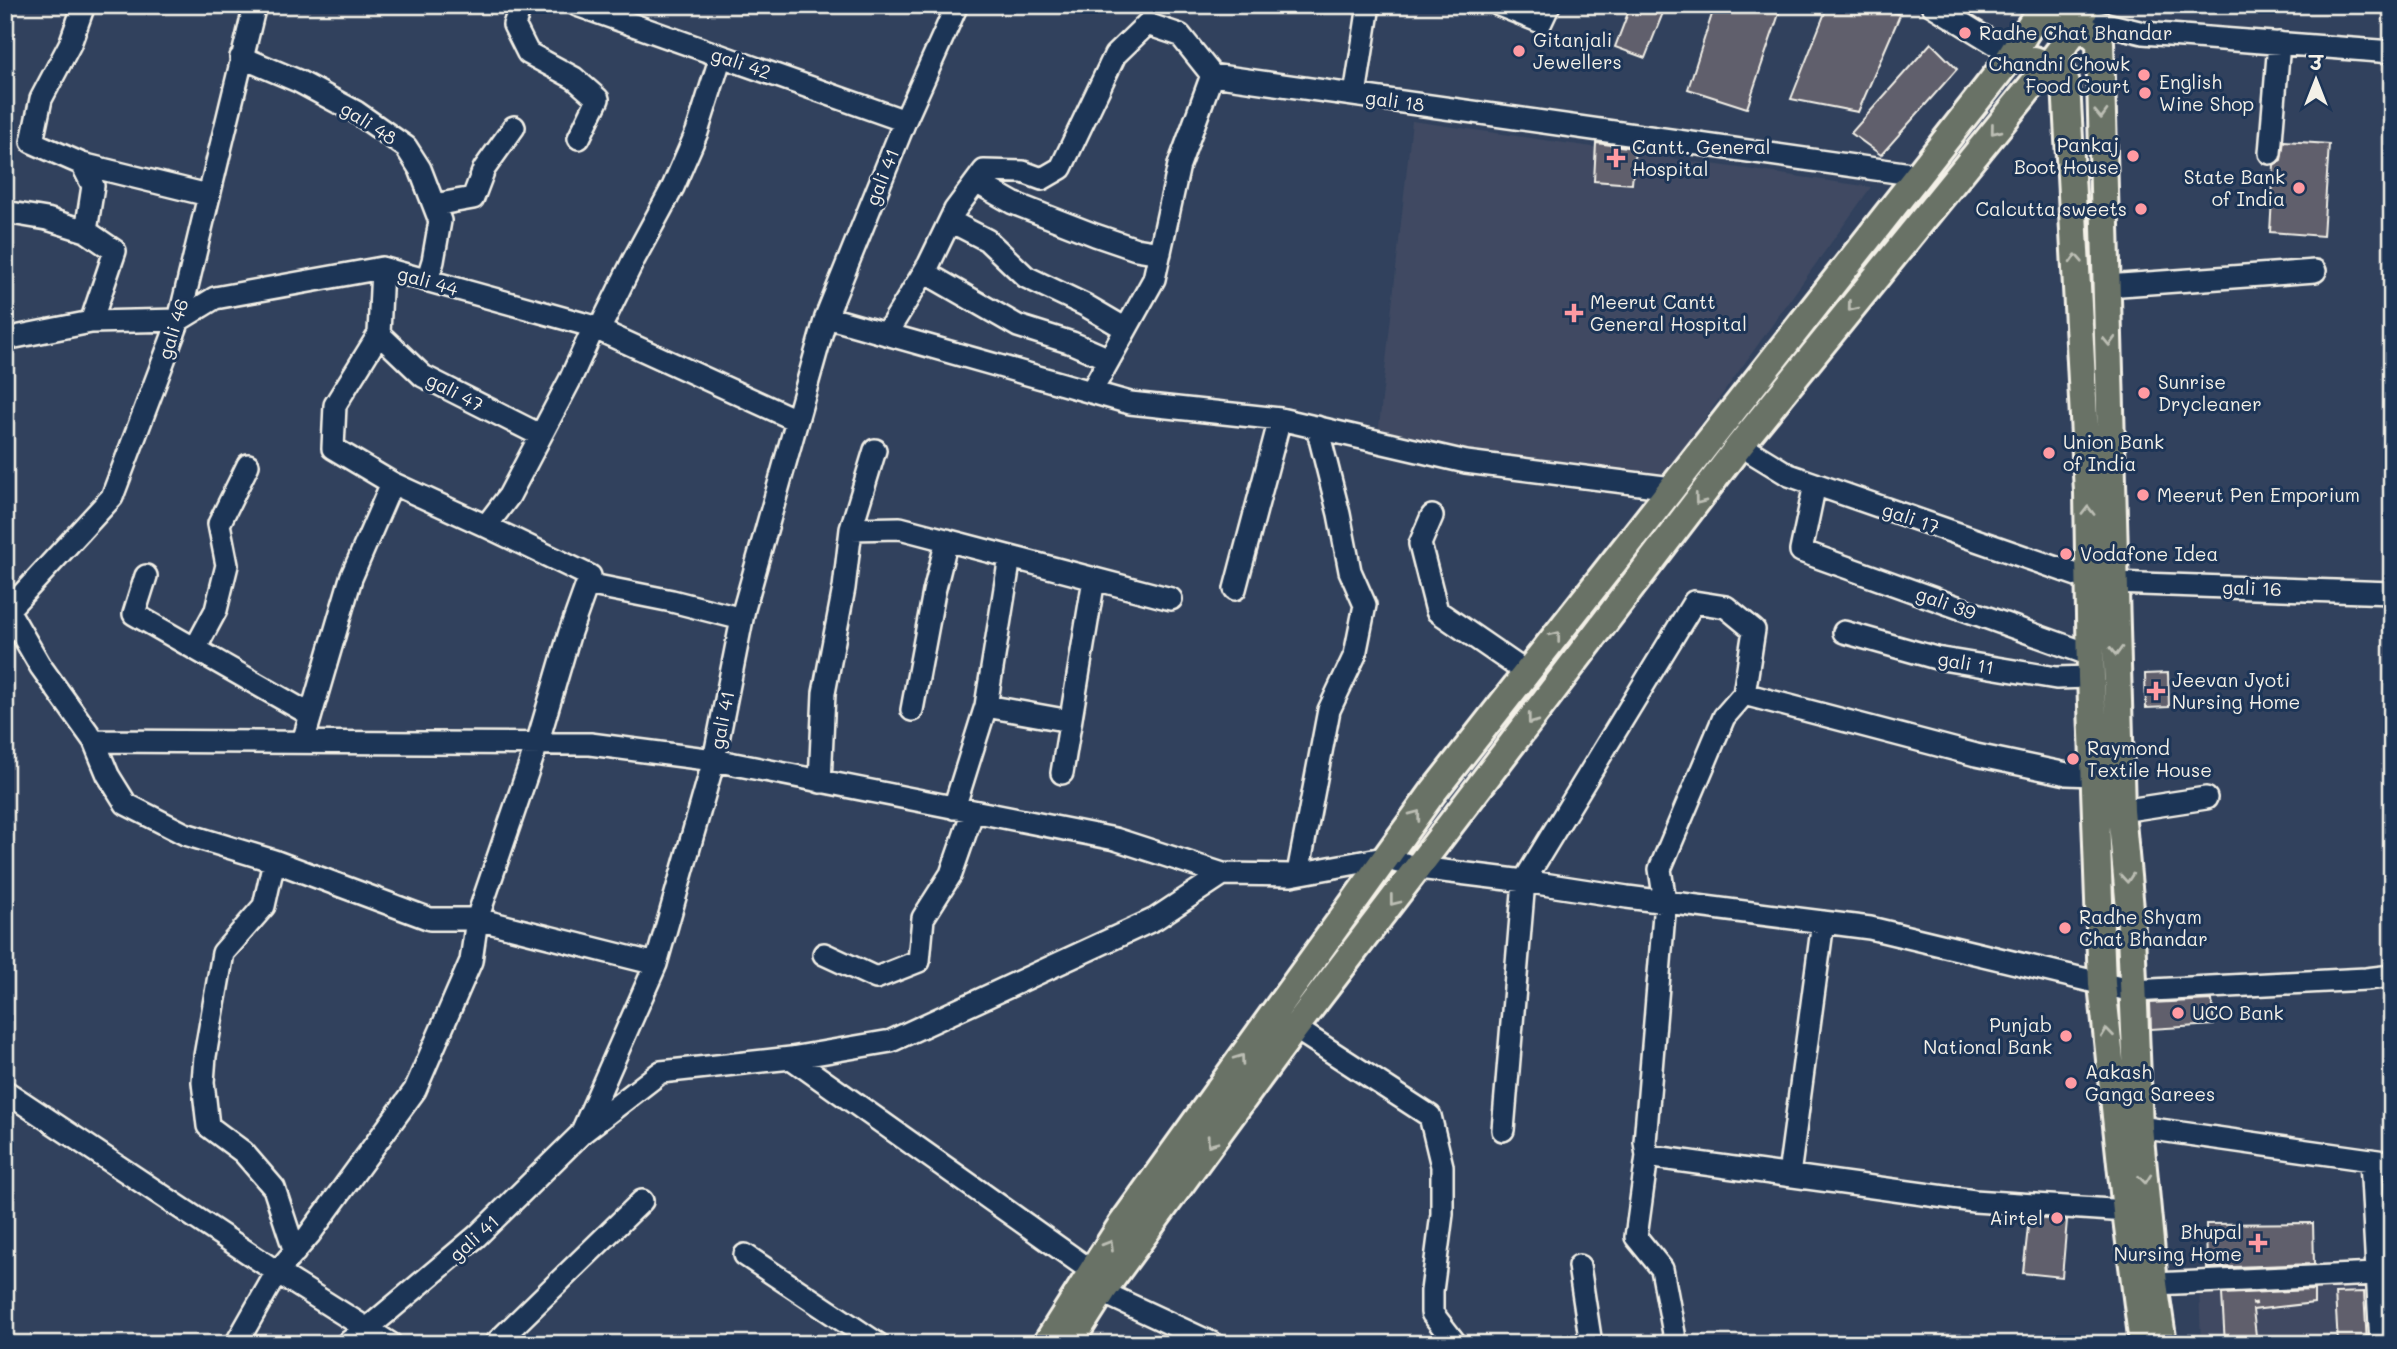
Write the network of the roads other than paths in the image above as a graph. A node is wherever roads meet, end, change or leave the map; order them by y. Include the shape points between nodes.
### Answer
1 (84, 5) edge
2 (521, 5) edge
3 (577, 5) edge
4 (957, 5) edge
5 (1369, 5) edge
6 (1499, 5) edge
7 (1549, 5) edge
8 (1932, 5) edge
9 (249, 8) edge
10 (2033, 8) edge
11 (2082, 16) edge
12 (2279, 43) junction
13 (2392, 52) edge
14 (2012, 54) junction
15 (722, 56) junction
16 (241, 57) junction
17 (2049, 64) junction
18 (1212, 75) junction
19 (1355, 95) junction
20 (905, 121) junction
21 (514, 127) dead end
22 (579, 138) dead end
23 (2270, 153) dead end
24 (82, 163) junction
25 (1918, 175) junction
26 (976, 182) junction
27 (208, 195) junction
28 (434, 205) junction
29 (5, 212) edge
30 (950, 221) junction
31 (86, 231) junction
32 (1160, 253) junction
33 (382, 268) junction
34 (2315, 271) dead end
35 (924, 272) junction
36 (427, 280) junction
37 (2107, 286) junction
38 (826, 317) junction
39 (179, 320) junction
40 (91, 322) junction
41 (596, 329) junction
42 (1126, 329) junction
43 (379, 334) junction
44 (886, 334) junction
45 (5, 339) edge
46 (1109, 359) junction
47 (1091, 392) junction
48 (796, 419) junction
49 (1280, 419) junction
50 (1317, 427) junction
51 (540, 435) junction
52 (1740, 445) junction
53 (875, 450) dead end
54 (248, 465) dead end
55 (392, 483) junction
56 (1815, 484) junction
57 (1672, 488) junction
58 (1432, 516) dead end
59 (486, 526) junction
60 (851, 529) junction
61 (947, 540) junction
62 (1010, 557) junction
63 (146, 576) dead end
64 (1094, 579) junction
65 (2101, 581) junction
66 (587, 584) junction
67 (1235, 589) dead end
68 (2392, 593) edge
69 (1171, 599) dead end
70 (7, 609) edge
71 (742, 619) junction
72 (1844, 632) dead end
73 (195, 649) junction
74 (2091, 666) junction
75 (1527, 673) junction
76 (1744, 694) junction
77 (986, 706) junction
78 (912, 710) dead end
79 (311, 715) junction
80 (1070, 722) junction
81 (94, 741) junction
82 (303, 742) junction
83 (537, 744) junction
84 (714, 760) junction
85 (1062, 773) dead end
86 (2093, 775) junction
87 (820, 782) junction
88 (2206, 798) dead end
89 (963, 809) junction
90 (2121, 811) junction
91 (1384, 858) junction
92 (274, 861) junction
93 (1419, 868) junction
94 (1298, 873) junction
95 (1223, 874) junction
96 (1524, 881) junction
97 (1665, 902) junction
98 (477, 919) junction
99 (1823, 922) junction
100 (824, 954) dead end
101 (656, 964) junction
102 (2392, 975) edge
103 (2102, 984) junction
104 (2133, 991) junction
105 (1295, 1028) junction
106 (791, 1058) junction
107 (5, 1091) edge
108 (2139, 1127) junction
109 (1503, 1130) dead end
110 (580, 1134) junction
111 (1647, 1156) junction
112 (2381, 1162) edge
113 (1789, 1175) junction
114 (642, 1201) dead end
115 (2137, 1212) junction
116 (295, 1252) junction
117 (746, 1255) dead end
118 (1578, 1266) dead end
119 (278, 1272) junction
120 (2378, 1274) junction
121 (1098, 1282) junction
122 (2154, 1284) junction
123 (368, 1328) junction
124 (236, 1344) edge
125 (346, 1344) edge
126 (391, 1344) edge
127 (495, 1344) edge
128 (878, 1344) edge
129 (1046, 1344) edge
130 (1069, 1344) edge
131 (1214, 1344) edge
132 (1455, 1344) edge
133 (1591, 1344) edge
134 (1676, 1344) edge
135 (2143, 1344) edge
136 (2163, 1344) edge
137 (2381, 1344) edge

1 - 24 street via 41,99 32,142
2 - 22 street via 514,25 528,53 574,78 598,99
3 - 15 street, gali 42
4 - 20 street, gali 41
5 - 19 street
6 - 7 street via 1541,22
8 - 14 street
9 - 16 street, gali 46
10 - 11 main road
10 - 14 main road
11 - 12 street via 2143,33
11 - 17 main road
11 -> 37 main road via 2100,42
12 - 13 street
12 - 23 street
14 - 17 main road
14 - 25 main road
15 - 20 street, gali 42
15 - 41 street via 673,187
16 - 27 street, gali 46
16 - 28 street, gali 48 via 344,106 406,147
17 -> 52 main road
65 -> 17 main road via 2088,492 2066,83 2061,70
18 - 19 street, gali 18
18 - 26 street via 1180,35 1147,24 1115,55 1061,168 1042,179 1023,172 984,171
18 - 32 street via 1179,165
19 - 25 street, gali 18
20 - 38 street, gali 41
21 - 28 street via 484,169 474,198
24 - 27 street
24 - 31 street via 93,186
25 - 57 main road
26 - 30 street
26 - 32 street via 1013,203 1136,249
27 - 39 street, gali 46
28 - 36 street, gali 48 via 440,221
29 - 31 street
30 - 35 street
30 - 42 street via 987,240 1026,277 1086,304
31 - 40 street via 115,251
32 - 42 street via 1154,279
33 - 36 street, gali 44
33 - 39 street, gali 44 via 215,298
33 - 43 street
34 - 37 street
35 - 44 street
35 - 46 street via 1018,326
36 - 41 street, gali 44
37 -> 65 main road via 2114,500
38 - 44 street
38 - 48 street, gali 41
39 - 40 street
39 - 70 street, gali 46 via 112,497
40 - 45 street
41 - 48 street, gali 44
41 - 51 street
42 - 46 street
43 - 51 street, gali 47 via 423,376
43 - 55 street via 335,405 333,449
44 - 47 street
46 - 47 street
47 - 49 street via 1130,403
48 - 71 street, gali 41
49 - 50 street
49 - 67 street
50 - 57 street via 1466,462
50 - 94 street via 1350,571 1365,605 1355,655 1329,710
51 - 59 street via 509,496
52 - 56 street, gali 17 via 1789,475
52 -> 93 main road
53 - 60 street
54 - 73 street via 219,524 227,565 216,610
55 - 59 street
55 - 79 street via 351,578
56 - 65 street, gali 17
56 - 74 street, gali 39 via 1801,551
75 -> 57 main road
58 - 75 street via 1420,544 1437,611
59 - 66 street via 590,576
60 - 61 street via 900,528
60 - 87 street via 824,693
61 - 62 street
61 - 78 street
62 - 64 street
62 - 77 street
63 - 73 street via 134,614
64 - 69 street
64 - 80 street
65 - 68 street, gali 16
65 - 74 main road
65 -> 90 main road
66 - 71 street
66 - 83 street
70 - 81 street via 41,667
71 - 84 street, gali 41
72 - 74 street, gali 11 via 1936,658 2056,678
73 - 79 street
74 - 86 main road
91 -> 75 main road
76 - 86 street via 1976,755
76 - 96 street via 1755,630 1726,607 1694,602
76 - 97 street via 1724,717 1660,869
77 - 80 street
77 - 89 street
79 - 82 street
80 - 85 street
81 - 82 street
81 - 92 street via 126,804 185,834
82 - 83 street
83 - 84 street via 590,744
83 - 98 street
84 - 87 street
84 - 101 street, gali 41
86 - 103 main road
87 - 89 street
88 - 90 street
89 - 95 street via 1115,839
89 - 100 street via 951,874 923,918 919,961 876,978
90 -> 104 main road
91 - 93 street
91 - 94 street
121 -> 91 main road via 1122,1224
92 - 98 street via 430,919
92 - 116 street via 264,906 223,953 203,1082 208,1126 243,1152 274,1188
93 - 96 street
93 -> 105 main road
94 - 95 street
95 - 106 street via 1155,919 891,1041
96 - 97 street
96 - 109 street
97 - 99 street
97 - 111 street
98 - 101 street
98 - 116 street via 471,961 415,1090
99 - 103 street via 1870,928
99 - 113 street
101 - 110 street, gali 41
102 - 104 street
103 - 104 street
115 -> 103 main road
104 - 108 main road
105 -> 121 main road
105 - 132 street via 1430,1116 1442,1166 1432,1312
106 - 110 street via 661,1072
106 - 121 street
107 - 119 street
108 - 112 street
108 -> 115 main road
110 - 123 street, gali 41 via 477,1236
111 - 113 street
111 - 134 street via 1636,1237 1662,1269
112 - 120 street
113 - 115 street via 1974,1201
114 - 127 street
115 - 122 main road
115 - 135 main road
116 - 119 street
117 - 128 street
118 - 133 street
119 - 123 street
119 - 124 street
120 - 122 street
120 - 137 street
121 - 129 main road
121 - 130 main road
121 - 131 street
122 - 136 main road
123 - 125 street, gali 41
123 - 126 street

